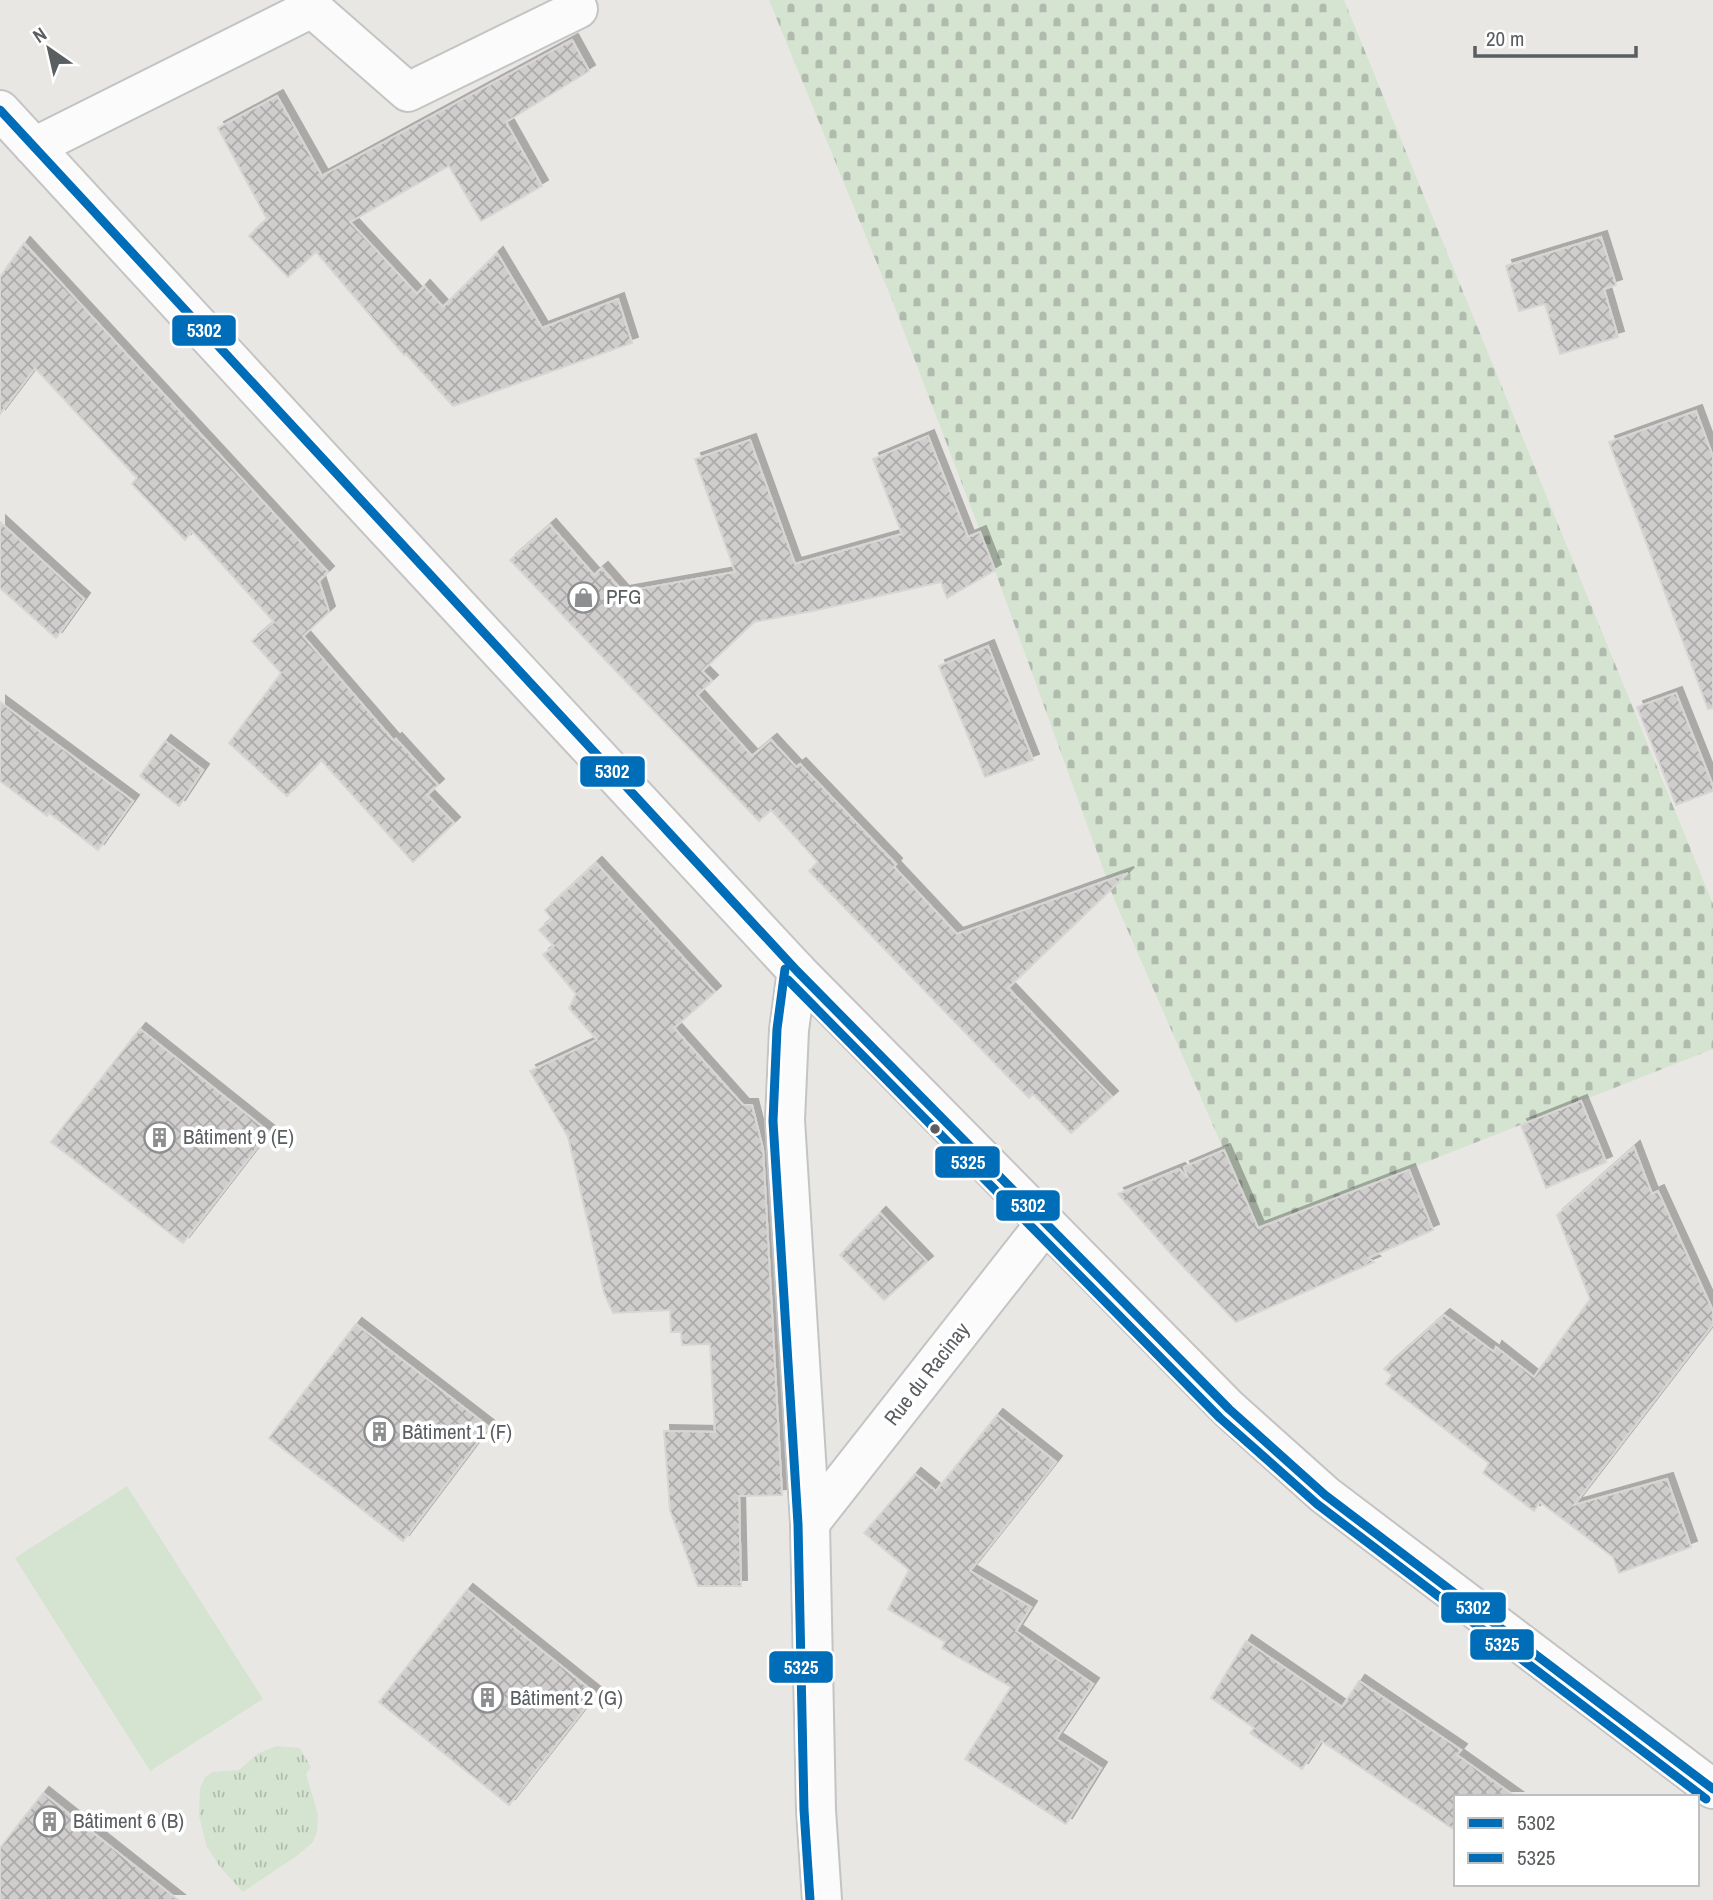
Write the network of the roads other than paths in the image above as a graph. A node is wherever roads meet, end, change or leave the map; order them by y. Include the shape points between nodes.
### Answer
1 (578, 9) dead end
2 (0, 110) edge
3 (34, 147) junction
4 (797, 971) junction
5 (1045, 1224) junction
6 (810, 1523) junction
7 (1713, 1789) edge
8 (822, 1900) edge

1 - 3 main road via 408,92 312,8
2 - 3 main road
3 - 4 main road
4 - 5 main road
4 - 6 main road via 785,1121
5 - 6 main road, Rue du Racinay
5 - 7 main road via 1229,1409 1325,1495
6 - 8 main road

